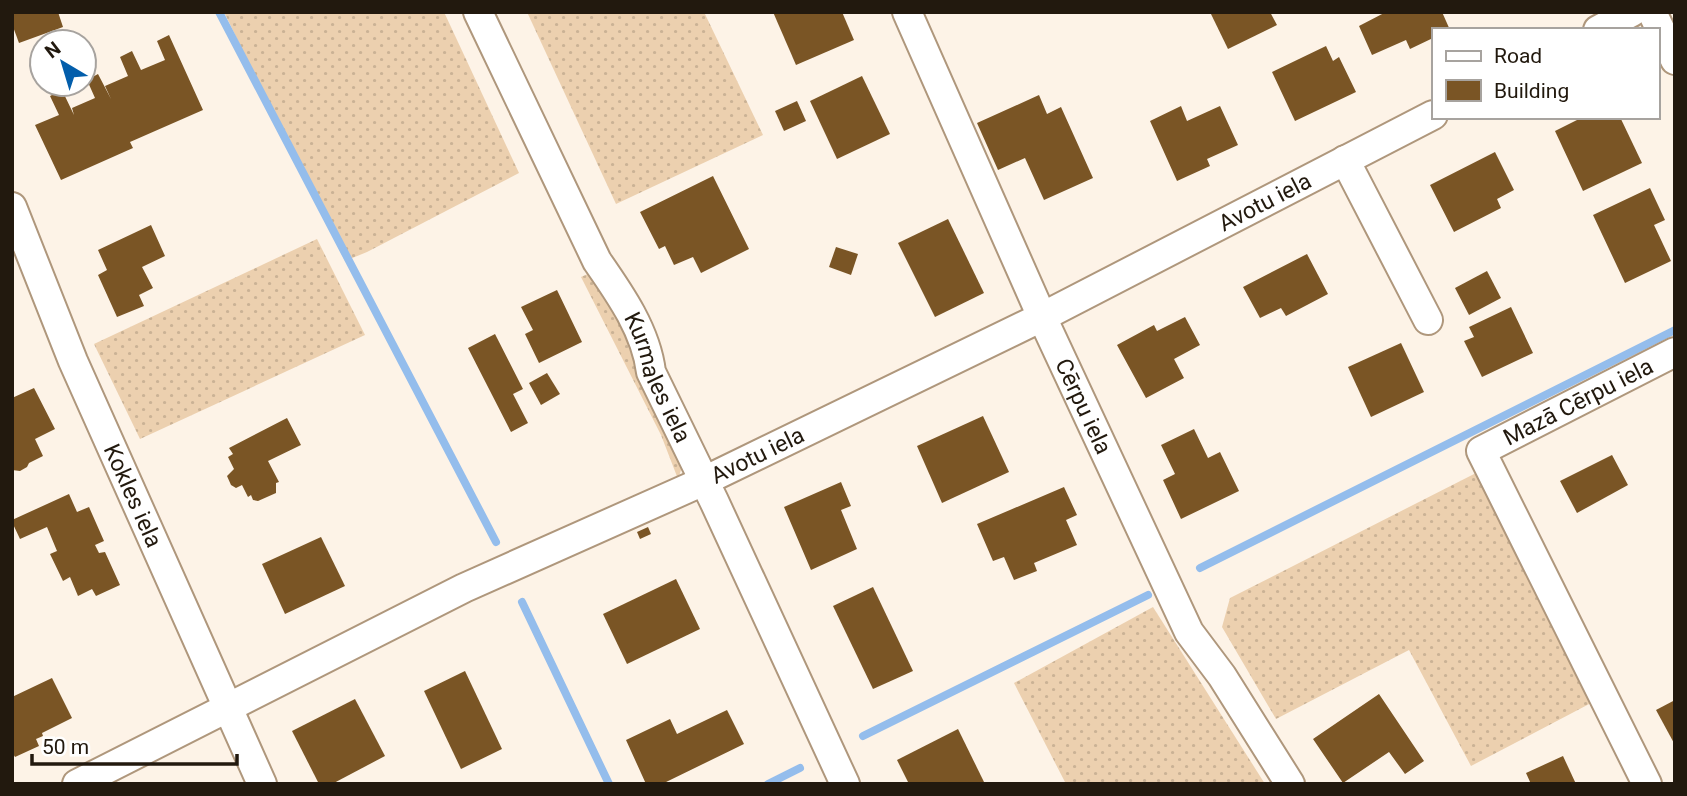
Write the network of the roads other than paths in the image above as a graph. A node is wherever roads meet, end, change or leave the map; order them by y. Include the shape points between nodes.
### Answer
1 (478, 12) edge
2 (907, 12) edge
3 (1632, 12) edge
4 (1652, 12) edge
5 (1602, 28) edge
6 (1675, 60) edge
7 (1432, 115) edge
8 (1345, 160) junction
9 (12, 206) edge
10 (1042, 317) junction
11 (1428, 320) dead end
12 (1675, 352) edge
13 (704, 481) junction
14 (228, 708) junction
15 (77, 784) edge
16 (262, 784) edge
17 (845, 784) edge
18 (1290, 784) edge
19 (1647, 784) edge

1 - 13 street, Kurmales iela via 597,261 649,350 651,372
2 - 10 street, Cērpu iela
3 - 5 street
4 - 6 street
7 - 8 street, Avotu iela
8 - 10 street, Avotu iela
8 - 11 street
9 - 14 street, Kokles iela via 73,361
10 - 13 street, Avotu iela
10 - 18 street, Cērpu iela via 1189,632
12 - 19 street, Mazā Cērpu iela via 1481,451
13 - 14 street, Avotu iela via 464,588
13 - 17 street, Kurmales iela
14 - 15 street, Avotu iela
14 - 16 street, Kokles iela

